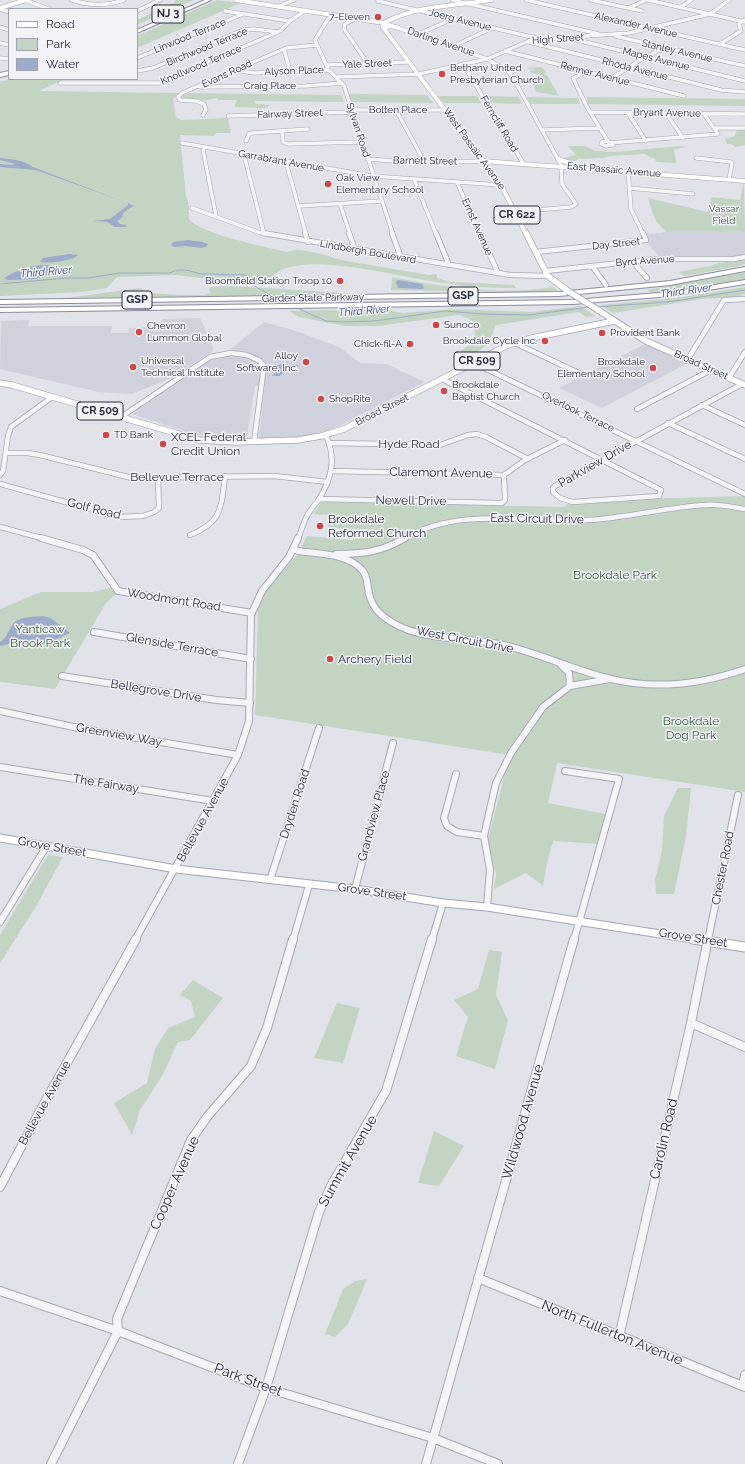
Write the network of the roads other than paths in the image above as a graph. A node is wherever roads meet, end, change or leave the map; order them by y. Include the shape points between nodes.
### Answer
1 (19, 0) edge
2 (26, 0) edge
3 (72, 0) edge
4 (124, 0) edge
5 (160, 0) edge
6 (196, 0) edge
7 (210, 0) edge
8 (236, 0) edge
9 (294, 0) edge
10 (452, 0) edge
11 (491, 0) edge
12 (526, 0) edge
13 (591, 0) edge
14 (650, 0) edge
15 (691, 0) edge
16 (729, 0) edge
17 (378, 1) edge
18 (200, 2) edge
19 (470, 4) junction
20 (279, 6) junction
21 (0, 7) edge
22 (681, 7) junction
23 (46, 8) edge
24 (629, 8) junction
25 (306, 10) junction
26 (138, 11) edge
27 (422, 11) junction
28 (642, 11) dead end
29 (225, 12) dead end
30 (243, 14) junction
31 (710, 14) junction
32 (334, 15) junction
33 (355, 18) junction
34 (452, 19) junction
35 (290, 21) junction
36 (744, 21) edge
37 (384, 23) junction
38 (138, 28) edge
39 (138, 28) edge
40 (383, 28) junction
41 (399, 28) junction
42 (492, 28) junction
43 (651, 28) junction
44 (740, 30) junction
45 (745, 31) edge
46 (138, 32) edge
47 (278, 32) junction
48 (419, 34) junction
49 (604, 35) junction
50 (609, 35) junction
51 (568, 38) junction
52 (542, 39) junction
53 (526, 41) junction
54 (720, 44) junction
55 (317, 45) junction
56 (454, 46) junction
57 (665, 48) junction
58 (284, 49) junction
59 (745, 50) edge
60 (505, 51) junction
61 (645, 57) junction
62 (138, 58) edge
63 (487, 59) junction
64 (409, 62) junction
65 (368, 64) junction
66 (463, 64) junction
67 (326, 65) junction
68 (745, 66) edge
69 (628, 67) junction
70 (235, 70) junction
71 (328, 70) junction
72 (138, 71) edge
73 (290, 71) junction
74 (586, 72) junction
75 (419, 74) junction
76 (336, 77) junction
77 (612, 78) junction
78 (90, 80) edge
79 (745, 81) edge
80 (342, 83) junction
81 (60, 84) dead end
82 (81, 84) junction
83 (116, 84) junction
84 (197, 87) junction
85 (114, 88) dead end
86 (745, 92) edge
87 (684, 96) dead end
88 (396, 110) junction
89 (445, 110) junction
90 (351, 111) junction
91 (590, 112) junction
92 (628, 113) junction
93 (666, 113) junction
94 (704, 114) junction
95 (745, 114) edge
96 (203, 115) dead end
97 (228, 116) dead end
98 (599, 128) junction
99 (715, 128) junction
100 (745, 128) edge
101 (308, 129) dead end
102 (542, 130) junction
103 (282, 132) junction
104 (683, 138) junction
105 (246, 141) dead end
106 (607, 141) junction
107 (646, 141) junction
108 (361, 142) junction
109 (182, 143) dead end
110 (614, 144) junction
111 (204, 148) junction
112 (244, 154) junction
113 (479, 156) junction
114 (696, 158) dead end
115 (367, 159) junction
116 (558, 159) junction
117 (483, 161) junction
118 (496, 161) junction
119 (286, 162) junction
120 (425, 162) junction
121 (523, 162) junction
122 (561, 166) junction
123 (582, 167) junction
124 (628, 170) junction
125 (373, 176) junction
126 (414, 179) junction
127 (729, 179) junction
128 (745, 181) edge
129 (457, 182) junction
130 (501, 184) junction
131 (629, 188) junction
132 (693, 194) dead end
133 (381, 201) junction
134 (340, 204) junction
135 (299, 206) junction
136 (192, 208) dead end
137 (515, 212) junction
138 (216, 216) junction
139 (264, 234) junction
140 (308, 242) junction
141 (355, 250) junction
142 (536, 252) junction
143 (745, 257) edge
144 (401, 258) junction
145 (633, 262) junction
146 (449, 265) junction
147 (592, 266) junction
148 (745, 268) edge
149 (498, 273) junction
150 (547, 274) junction
151 (647, 278) dead end
152 (745, 283) edge
153 (606, 285) dead end
154 (745, 299) edge
155 (0, 302) edge
156 (0, 310) edge
157 (614, 321) junction
158 (515, 343) junction
159 (745, 352) edge
160 (688, 359) junction
161 (474, 363) junction
162 (711, 370) junction
163 (583, 375) dead end
164 (729, 378) junction
165 (442, 379) junction
166 (0, 383) edge
167 (744, 385) edge
168 (52, 397) junction
169 (702, 405) junction
170 (637, 408) dead end
171 (122, 417) junction
172 (668, 423) junction
173 (745, 425) edge
174 (326, 436) junction
175 (564, 440) junction
176 (636, 440) junction
177 (254, 442) junction
178 (330, 443) junction
179 (6, 453) junction
180 (528, 459) junction
181 (602, 459) junction
182 (745, 459) edge
183 (332, 471) junction
184 (0, 475) edge
185 (504, 475) junction
186 (225, 476) junction
187 (158, 478) junction
188 (328, 482) junction
189 (0, 484) edge
190 (745, 494) edge
191 (319, 499) junction
192 (745, 509) edge
193 (0, 527) edge
194 (190, 535) dead end
195 (294, 549) junction
196 (252, 613) junction
197 (94, 632) dead end
198 (251, 659) junction
199 (554, 660) junction
200 (745, 669) edge
201 (62, 676) dead end
202 (612, 679) junction
203 (570, 686) junction
204 (250, 704) junction
205 (0, 711) edge
206 (319, 728) dead end
207 (393, 743) dead end
208 (238, 756) junction
209 (0, 767) edge
210 (565, 771) dead end
211 (456, 774) dead end
212 (738, 795) dead end
213 (213, 801) junction
214 (484, 836) junction
215 (0, 838) edge
216 (46, 846) junction
217 (176, 869) junction
218 (270, 880) junction
219 (309, 884) junction
220 (355, 889) junction
221 (443, 902) junction
222 (487, 907) junction
223 (580, 921) junction
224 (0, 922) edge
225 (709, 941) junction
226 (745, 947) edge
227 (691, 1023) junction
228 (745, 1047) edge
229 (0, 1187) edge
230 (478, 1278) junction
231 (0, 1291) edge
232 (118, 1331) junction
233 (619, 1337) junction
234 (745, 1375) edge
235 (744, 1386) edge
236 (266, 1388) junction
237 (433, 1438) junction
238 (51, 1464) edge
239 (238, 1464) edge
240 (426, 1464) edge
241 (498, 1464) edge

1 - 21 main road
2 - 21 main road
2 - 23 street
3 - 4 street via 94,5
5 - 26 street
6 - 38 highway
7 - 18 highway
8 - 20 main road, Darling Avenue
9 - 20 street
10 - 19 street
11 - 19 main road
12 - 43 street, Alexander Avenue
13 - 24 street
14 - 22 street
14 - 24 street
15 - 22 street
16 - 31 street, High Street
17 - 27 street, Joerg Avenue
18 - 39 highway, NJ 3
18 - 46 highway, NJ 3
19 - 27 main road
19 - 49 street
20 - 25 main road, Darling Avenue
22 - 31 street
24 - 28 street
25 - 32 main road, Darling Avenue
25 - 35 street, Knollwood Terrace
27 - 34 street, Joerg Avenue
27 - 37 main road via 398,16
29 - 30 street
30 - 35 street
30 - 62 street, Linwood Terrace
31 - 36 street
31 - 43 street, High Street
32 - 33 main road, Darling Avenue
32 - 55 street via 316,36
33 - 37 main road, Darling Avenue
33 - 65 street via 345,24 344,29
34 - 42 street, Joerg Avenue
34 - 48 street
35 - 47 street, Knollwood Terrace
36 - 44 street via 739,24
37 - 40 main road
37 - 41 street, Darling Avenue
40 - 41 main road
40 - 64 main road, West Passaic Avenue / CR 622
41 - 48 street, Darling Avenue
42 - 52 street, Joerg Avenue
42 - 56 street
43 - 50 street, High Street
43 - 54 street, Alexander Avenue
44 - 45 street
44 - 54 street
47 - 72 street, Birchwood Terrace via 243,30 153,68
47 - 83 street, Knollwood Terrace via 160,83
48 - 56 street, Darling Avenue
49 - 50 street, High Street
49 - 51 street, High Street
50 - 57 street, Stanley Avenue
51 - 52 street, High Street
51 - 61 street, Mapes Avenue
52 - 53 street, High Street
53 - 60 street, High Street
53 - 69 street, Rhoda Avenue
54 - 59 street, Alexander Avenue
55 - 58 street, Evans Road via 291,46
55 - 67 street, Sylvan Road
56 - 63 street, Darling Avenue
57 - 61 street
57 - 68 street, Stanley Avenue
58 - 70 street, Evans Road
58 - 73 street
60 - 63 street, High Street
60 - 74 street, Renner Avenue
61 - 69 street
61 - 79 street, Mapes Avenue
63 - 66 street, High Street
63 - 102 street, Darling Avenue via 501,66 511,76
64 - 65 street, Yale Street
64 - 75 main road, West Passaic Avenue / CR 622
65 - 67 street, Yale Street
66 - 75 street, High Street
66 - 121 street, Ferncliff Road
67 - 71 street, Sylvan Road
69 - 77 street
69 - 86 street, Rhoda Avenue via 721,90
70 - 73 street, Alyson Place via 249,73
70 - 84 street, Evans Road
71 - 73 street, Alyson Place
71 - 76 street, Sylvan Road
74 - 77 street, Renner Avenue
74 - 91 street via 573,78
75 - 76 street, High Street
75 - 89 main road, West Passaic Avenue / CR 622
76 - 80 street, Sylvan Road
77 - 87 street, Renner Avenue
78 - 82 street
80 - 84 street, Craig Place via 306,86
80 - 90 street, Sylvan Road
81 - 82 street, Knollwood Terrace
82 - 83 street, Knollwood Terrace
83 - 85 street
84 - 96 street, Evans Road via 182,93 178,98 182,101 204,104 206,110
88 - 89 street, Bolten Place
88 - 90 street, Bolten Place
88 - 120 street
89 - 113 main road, West Passaic Avenue / CR 622
90 - 97 street, Fairway Street
90 - 108 street, Sylvan Road
91 - 92 street, Bryant Avenue
91 - 98 street
92 - 93 street, Bryant Avenue
92 - 107 street
93 - 94 street, Bryant Avenue
93 - 104 street
94 - 95 street, Bryant Avenue
94 - 99 street
98 - 102 street
98 - 106 street
99 - 100 street
99 - 104 street via 717,134
101 - 103 street
102 - 116 street, Darling Avenue
103 - 105 street via 252,133
103 - 108 street via 283,142 288,144
104 - 107 street
106 - 110 street
106 - 110 street via 601,144
107 - 110 street
108 - 115 street, Sylvan Road
109 - 111 street, Garrabrant Avenue
111 - 112 street, Garrabrant Avenue
111 - 138 street
112 - 119 street, Garrabrant Avenue
112 - 139 street
113 - 117 main road, West Passaic Avenue / CR 622
113 - 118 main road
114 - 127 street via 731,162
115 - 120 street, Barnett Street
115 - 125 street, Sylvan Road
116 - 122 street, Darling Avenue
116 - 123 main road
117 - 118 main road, East Passaic Avenue
117 - 120 street, Barnett Street
117 - 130 main road, West Passaic Avenue / CR 622
118 - 121 main road, East Passaic Avenue
119 - 125 street, Garrabrant Avenue
119 - 135 street
121 - 122 main road, East Passaic Avenue
122 - 123 main road, East Passaic Avenue
122 - 137 street, Darling Avenue via 562,184 576,202 576,206
123 - 124 main road, East Passaic Avenue
124 - 127 main road, East Passaic Avenue
124 - 131 street, Day Street
125 - 126 street, Garrabrant Avenue
125 - 133 street, Sylvan Road
126 - 129 street, Garrabrant Avenue
126 - 146 street
127 - 128 main road, East Passaic Avenue
129 - 130 street, Garrabrant Avenue
129 - 149 street, Ernst Avenue
130 - 137 main road, West Passaic Avenue / CR 622
131 - 132 street
131 - 142 street, Day Street via 631,209 646,240
133 - 134 street
133 - 144 street, Sylvan Road
134 - 135 street
134 - 141 street
135 - 140 street
136 - 138 street, Lindbergh Boulevard
137 - 142 main road, West Passaic Avenue / CR 622
138 - 139 street, Lindbergh Boulevard
139 - 140 street, Lindbergh Boulevard
140 - 141 street, Lindbergh Boulevard
141 - 144 street, Lindbergh Boulevard
142 - 150 main road, West Passaic Avenue / CR 622
143 - 145 street, Byrd Avenue
144 - 146 street, Lindbergh Boulevard
145 - 147 street, Byrd Avenue
145 - 151 street
146 - 149 street, Lindbergh Boulevard
147 - 150 street, Byrd Avenue
147 - 153 street
148 - 155 highway, Garden State Parkway / GSP via 642,287 558,294
149 - 150 street, Lindbergh Boulevard via 520,276
150 - 157 main road, West Passaic Avenue / CR 622, bridge
152 - 156 highway, Garden State Parkway / GSP via 656,296 573,302
154 - 160 street via 724,300
157 - 158 main road, Broad Street / CR 509
157 - 160 main road, Broad Street via 646,341
158 - 161 main road, Broad Street / CR 509
158 - 163 street
159 - 164 street
160 - 162 main road, Broad Street
161 - 165 main road, Broad Street / CR 509
161 - 176 street, Overlook Terrace
162 - 164 main road, Broad Street
162 - 170 street
164 - 167 main road, Broad Street
165 - 174 main road, Broad Street / CR 509
165 - 175 street
166 - 168 main road, Broad Street / CR 509
167 - 169 street, Parkview Drive
168 - 171 main road, Broad Street / CR 509
168 - 179 street via 11,427
169 - 172 street, Parkview Drive
169 - 173 street
171 - 177 main road, Broad Street / CR 509 via 192,439
171 - 177 street via 210,357 239,353 256,358 264,366
172 - 176 street, Parkview Drive
172 - 182 street
174 - 177 main road, Broad Street / CR 509 via 294,441
174 - 178 street, Bellevue Avenue
175 - 180 street, Claremont Avenue
175 - 181 street
176 - 181 street, Parkview Drive
176 - 190 street, Overlook Terrace
178 - 180 street, Hyde Road via 440,445 476,434
178 - 183 street, Bellevue Avenue via 333,455
179 - 184 street
179 - 187 street, Bellevue Terrace via 40,455 132,478
180 - 185 street, Claremont Avenue
181 - 181 street, Parkview Drive via 555,486 553,492 560,498 573,502 658,496 661,490
183 - 185 street, Claremont Avenue
183 - 188 street, Bellevue Avenue
185 - 191 street, Newell Drive via 505,500 502,503
186 - 187 street, Bellevue Terrace
186 - 188 street, Bellevue Terrace via 286,477
186 - 194 street via 219,512 215,520 205,530
187 - 189 street, Golf Road via 159,508 151,514 133,517 114,516
188 - 191 street, Bellevue Avenue
191 - 195 street, Bellevue Avenue via 306,517
192 - 195 street, East Circuit Drive via 704,505 586,520 505,517 470,519 419,531 379,551 335,554
193 - 196 street, Woodmont Road via 93,555 118,591
195 - 196 street, Bellevue Avenue via 254,602
195 - 199 street, West Circuit Drive via 342,558 360,568 367,578 367,592 372,605 382,617 405,628 436,636 488,642
196 - 198 street, Bellevue Avenue
197 - 198 street, Glenside Terrace
198 - 204 street, Bellevue Avenue
199 - 202 street, West Circuit Drive
199 - 203 street, West Circuit Drive via 569,673
200 - 202 street, West Circuit Drive via 722,678 686,685 656,685
201 - 204 street, Bellegrove Drive
202 - 203 street
203 - 214 street via 543,707 512,753 496,783
204 - 208 street, Bellevue Avenue via 249,721
205 - 208 street, Greenview Way
206 - 218 street, Dryden Road
207 - 220 street, Grandview Place
208 - 213 street, Bellevue Avenue
209 - 213 street, The Fairway
210 - 223 street, Wildwood Avenue via 619,779
211 - 214 street via 444,818 447,826 457,832
212 - 225 street, Chester Road
213 - 217 street, Bellevue Avenue
214 - 222 street via 490,870
215 - 216 main road, Grove Street
216 - 217 main road, Grove Street
216 - 224 street
217 - 218 main road, Grove Street
217 - 229 street, Bellevue Avenue via 39,1112
218 - 219 main road, Grove Street
219 - 220 main road, Grove Street
219 - 232 street, Cooper Avenue via 267,1028 251,1066 207,1117 191,1140 117,1319
220 - 221 main road, Grove Street
221 - 222 main road, Grove Street
221 - 236 street, Summit Avenue via 386,1091 332,1184 319,1212
222 - 223 main road, Grove Street
223 - 225 main road, Grove Street
223 - 230 street, Wildwood Avenue
225 - 226 main road, Grove Street
225 - 227 street, Carolin Road
227 - 228 street
227 - 233 street, Carolin Road
230 - 233 street, North Fullerton Avenue
230 - 237 street, Wildwood Avenue
231 - 232 street, Park Street
232 - 236 street, Park Street
232 - 238 street, Cooper Avenue
233 - 235 street, North Fullerton Avenue
234 - 235 street
236 - 237 street, Park Street
236 - 239 street, Summit Avenue
237 - 240 street, Wildwood Avenue
237 - 241 street, Park Street

